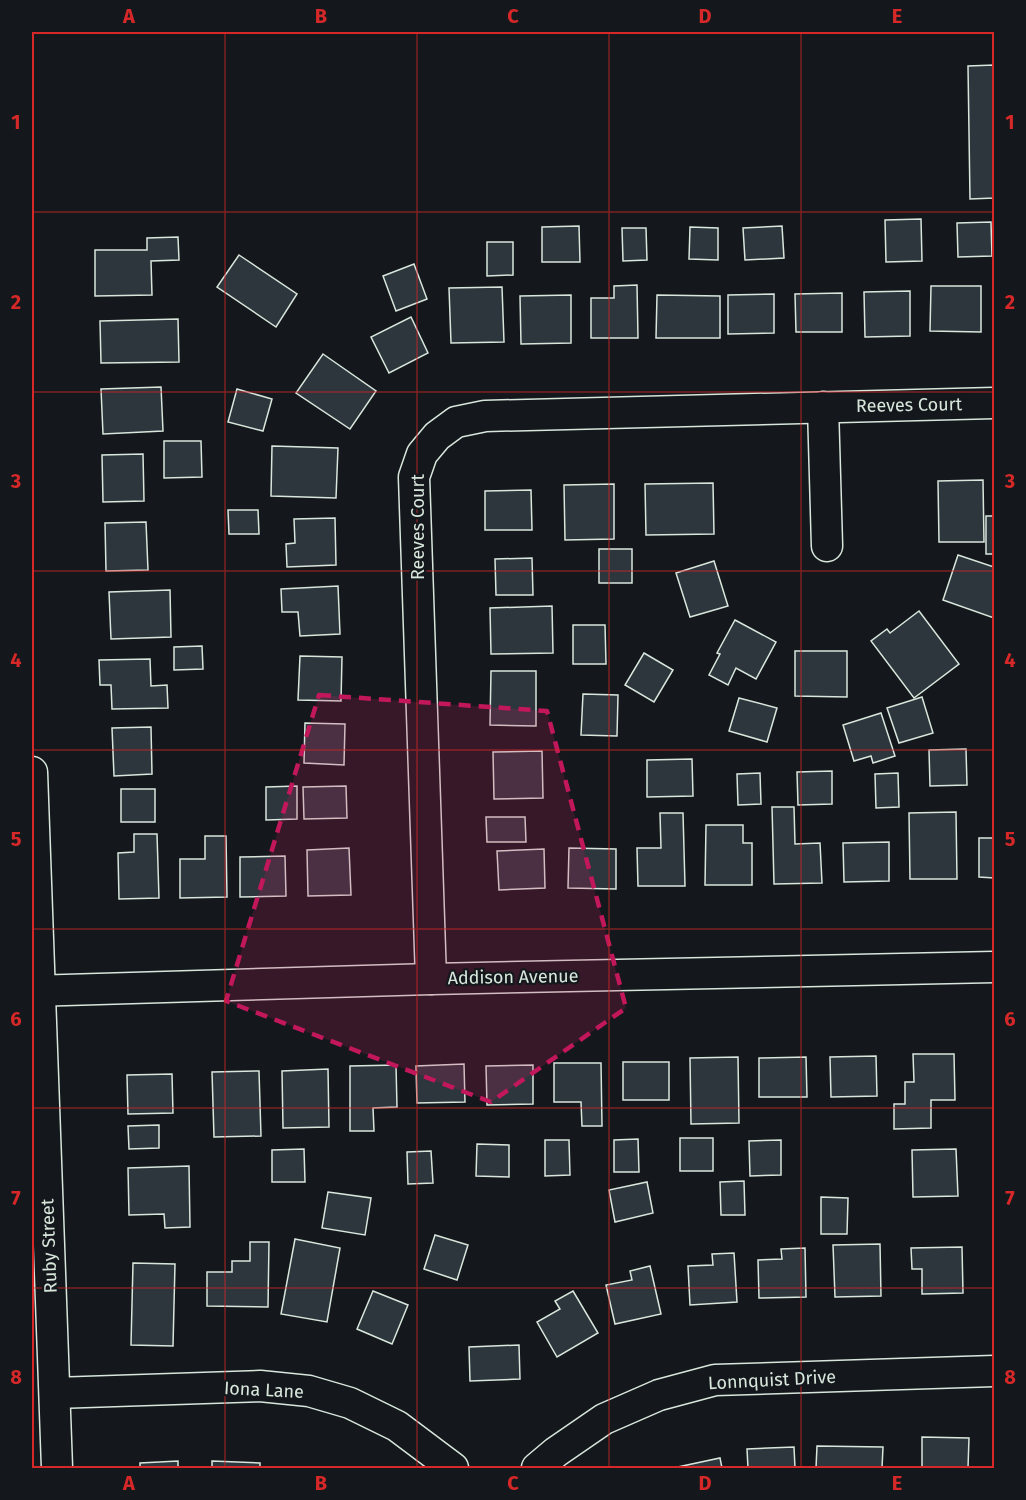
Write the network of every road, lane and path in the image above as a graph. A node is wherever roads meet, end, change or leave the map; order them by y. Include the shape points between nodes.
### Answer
1 (994, 403) edge
2 (823, 407) junction
3 (828, 546) dead end
4 (32, 772) edge
5 (994, 967) edge
6 (431, 979) junction
7 (36, 991) edge
8 (994, 1371) edge
9 (55, 1393) junction
10 (57, 1468) edge
11 (453, 1468) edge
12 (537, 1468) edge

1 - 2 street, Reeves Court
2 - 3 street
2 - 6 street, Reeves Court via 485,416 456,422 422,454 414,477
4 - 7 street, Ruby Street
5 - 6 street, Addison Avenue
6 - 7 street, Addison Avenue
7 - 9 street, Ruby Street
8 - 12 street, Lonnquist Drive via 715,1380 658,1395 604,1419
9 - 10 street, Ruby Street
9 - 11 street, Iona Lane via 260,1386 309,1391 350,1402 398,1426

